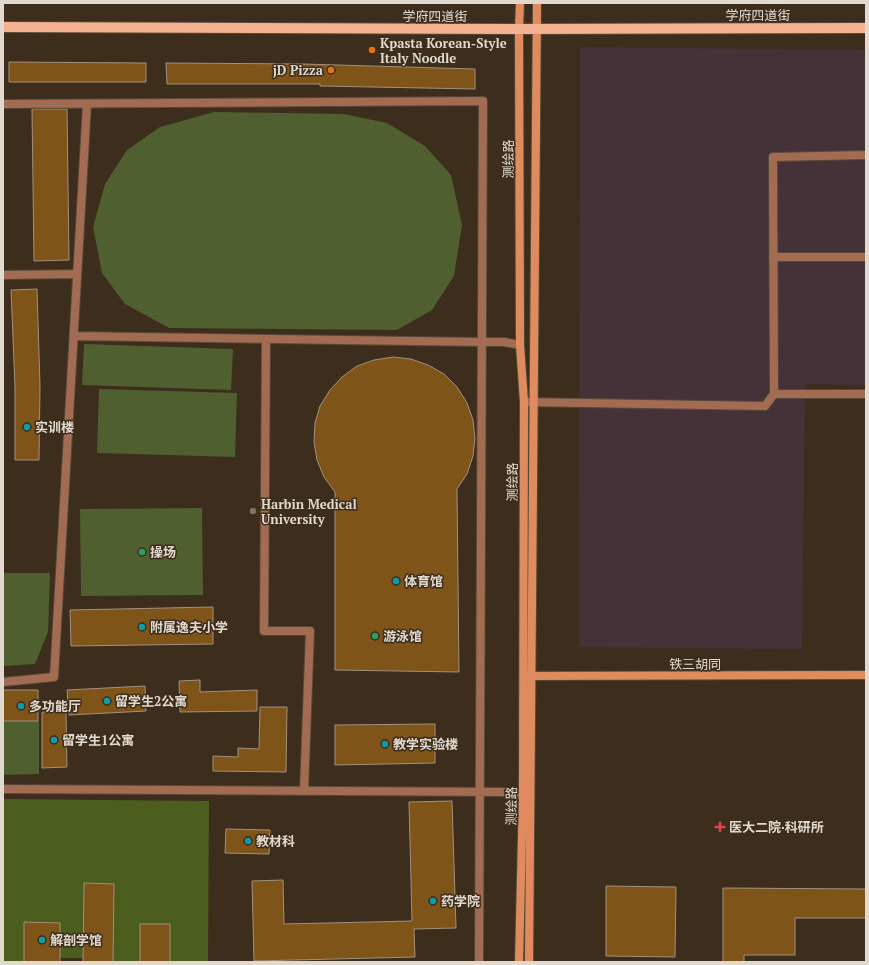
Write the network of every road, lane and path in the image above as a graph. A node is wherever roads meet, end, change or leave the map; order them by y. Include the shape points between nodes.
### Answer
1 (520, 3) edge
2 (537, 3) edge
3 (3, 27) edge
4 (866, 28) edge
5 (519, 29) junction
6 (537, 29) junction
7 (3, 104) edge
8 (87, 104) junction
9 (866, 155) edge
10 (774, 257) junction
11 (866, 257) edge
12 (77, 274) junction
13 (3, 275) edge
14 (74, 336) junction
15 (266, 339) junction
16 (482, 342) junction
17 (520, 345) junction
18 (774, 394) junction
19 (866, 394) edge
20 (524, 402) junction
21 (534, 402) junction
22 (866, 675) edge
23 (528, 676) junction
24 (3, 682) edge
25 (3, 789) edge
26 (304, 791) junction
27 (479, 792) junction
28 (523, 794) junction
29 (478, 962) edge
30 (519, 962) edge
31 (529, 962) edge

1 - 5 main road, 测绘路
2 - 6 main road, 测绘路
3 - 5 main road, 学府四道街
4 - 6 main road, 学府四道街
5 - 6 main road, 学府四道街
5 - 17 main road, 测绘路
6 - 21 main road, 测绘路
7 - 8 street
8 - 12 street
8 - 16 street via 483,101
9 - 10 street via 773,157
10 - 11 street
10 - 18 street
12 - 13 street
12 - 14 street
14 - 15 street
14 - 24 street via 54,677
15 - 16 street
15 - 26 street via 264,631 310,631
16 - 17 street
16 - 27 street
17 - 20 main road, 测绘路
18 - 19 street
18 - 21 street via 765,406
20 - 21 street
20 - 23 main road, 测绘路
21 - 23 main road, 测绘路
22 - 23 main road, 铁三胡同
23 - 28 main road, 测绘路
23 - 31 main road, 测绘路
25 - 26 street
26 - 27 street
27 - 28 street
27 - 29 street
28 - 30 main road, 测绘路

